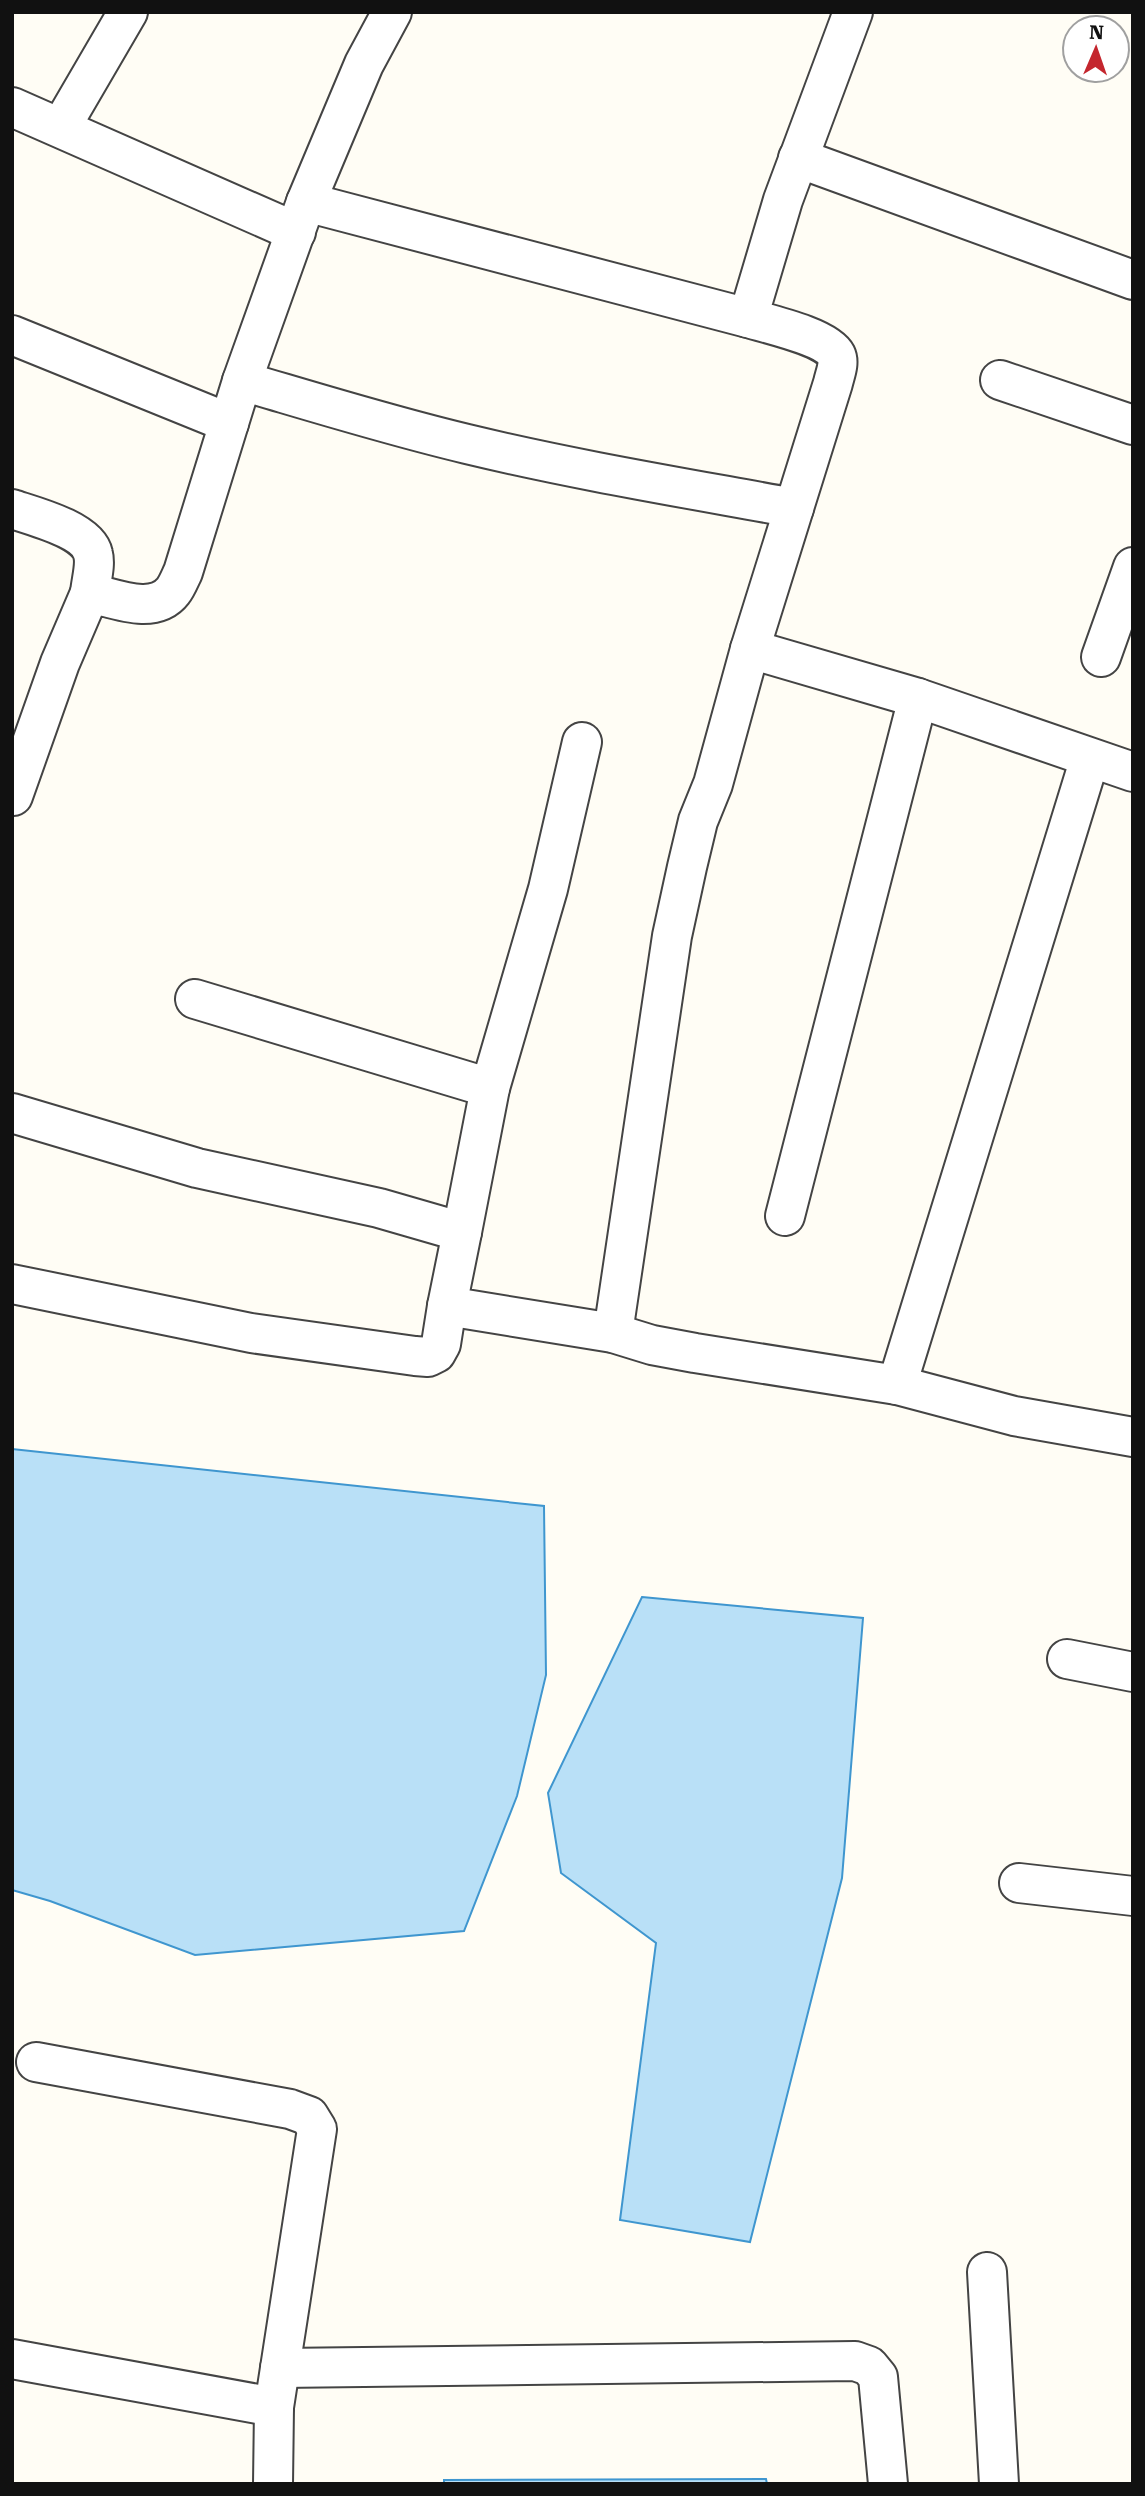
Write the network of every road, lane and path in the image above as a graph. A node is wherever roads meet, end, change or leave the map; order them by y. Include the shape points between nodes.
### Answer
1 (128, 12) edge
2 (393, 12) edge
3 (853, 12) edge
4 (12, 107) edge
5 (61, 127) junction
6 (797, 158) junction
7 (301, 217) junction
8 (1133, 280) edge
9 (748, 318) junction
10 (12, 335) edge
11 (242, 380) junction
12 (1000, 380) dead end
13 (229, 423) junction
14 (1133, 425) edge
15 (794, 508) junction
16 (12, 509) edge
17 (1133, 567) edge
18 (90, 593) junction
19 (750, 649) junction
20 (1101, 657) dead end
21 (918, 698) junction
22 (582, 742) dead end
23 (1090, 758) junction
24 (1133, 772) edge
25 (12, 797) edge
26 (195, 999) dead end
27 (491, 1088) junction
28 (12, 1114) edge
29 (785, 1216) dead end
30 (462, 1232) junction
31 (12, 1284) edge
32 (447, 1306) junction
33 (612, 1333) junction
34 (897, 1385) junction
35 (1133, 1437) edge
36 (1067, 1659) dead end
37 (1133, 1672) edge
38 (1018, 1883) dead end
39 (1133, 1896) edge
40 (36, 2062) dead end
41 (987, 2272) dead end
42 (12, 2359) edge
43 (280, 2368) junction
44 (274, 2407) junction
45 (273, 2484) edge
46 (888, 2484) edge
47 (999, 2484) edge

1 - 5 street
2 - 7 street via 364,64
3 - 6 street
4 - 5 street
5 - 7 street
6 - 8 street
6 - 9 street
7 - 9 street
7 - 11 street
9 - 15 street via 820,341 836,353 838,362
10 - 13 street
11 - 13 street
11 - 15 street via 467,444
12 - 14 street
13 - 18 street via 184,572 172,593 145,605
15 - 19 street
16 - 18 street via 61,526 91,547
17 - 20 street
18 - 25 street
19 - 21 street
19 - 33 street via 713,784 698,821 672,936
21 - 23 street
21 - 29 street
22 - 27 street via 548,889
23 - 24 street
23 - 34 street
26 - 27 street
27 - 30 street
28 - 30 street via 197,1168 379,1208
30 - 32 street
31 - 32 street via 251,1333 428,1357 441,1344
32 - 33 street
33 - 34 street via 684,1351
34 - 35 street via 1014,1416
36 - 37 street
38 - 39 street
40 - 43 street via 309,2116 317,2129
41 - 47 street
42 - 44 street
43 - 44 street
43 - 46 street via 855,2361 869,2366 878,2377
44 - 45 street

